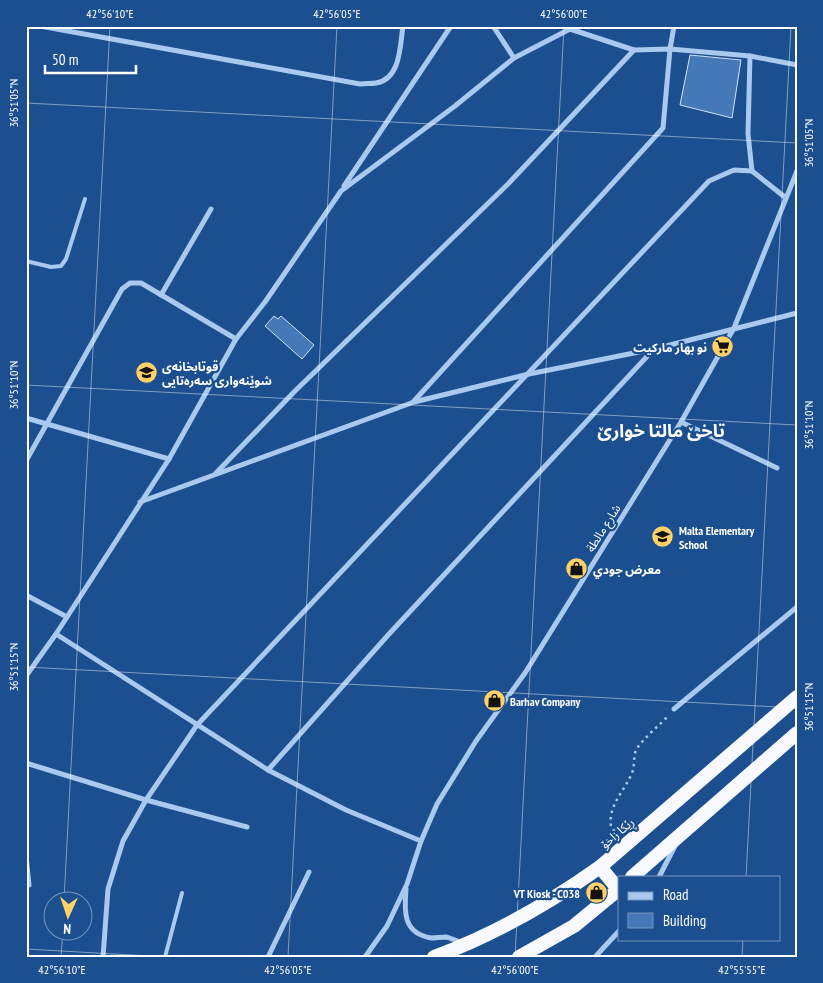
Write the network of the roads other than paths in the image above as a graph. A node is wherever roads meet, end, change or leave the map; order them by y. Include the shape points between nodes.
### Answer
1 (40, 26) edge
2 (403, 26) edge
3 (451, 26) edge
4 (493, 26) edge
5 (674, 26) edge
6 (571, 28) edge
7 (670, 49) junction
8 (634, 50) junction
9 (750, 56) junction
10 (514, 58) junction
11 (797, 58) edge
12 (796, 65) edge
13 (752, 171) junction
14 (797, 171) edge
15 (342, 190) junction
16 (786, 198) junction
17 (85, 199) dead end
18 (211, 209) dead end
19 (26, 261) edge
20 (161, 295) junction
21 (797, 313) edge
22 (734, 328) junction
23 (236, 340) junction
24 (654, 349) junction
25 (529, 374) junction
26 (414, 402) junction
27 (26, 418) edge
28 (681, 422) junction
29 (48, 424) junction
30 (169, 459) junction
31 (26, 461) edge
32 (777, 468) dead end
33 (215, 474) junction
34 (140, 502) junction
35 (26, 595) edge
36 (797, 608) edge
37 (66, 618) junction
38 (56, 634) junction
39 (26, 676) edge
40 (797, 697) edge
41 (674, 709) road end
42 (197, 725) junction
43 (797, 733) edge
44 (26, 763) edge
45 (268, 770) junction
46 (146, 800) junction
47 (247, 827) dead end
48 (680, 835) junction
49 (421, 841) junction
50 (26, 856) edge
51 (600, 867) junction
52 (309, 872) dead end
53 (633, 876) edge
54 (660, 876) edge
55 (407, 884) junction
56 (29, 885) dead end
57 (618, 889) edge
58 (618, 891) edge
59 (182, 893) dead end
60 (618, 932) edge
61 (469, 944) junction
62 (103, 957) edge
63 (165, 957) edge
64 (268, 957) edge
65 (365, 957) edge
66 (434, 957) edge
67 (519, 957) edge
68 (595, 957) edge

1 - 2 street via 360,84 378,83 389,76 397,64
3 - 15 street
4 - 10 street
5 - 7 street
6 - 8 street
6 - 10 street
7 - 8 street
7 - 9 street
7 - 26 street via 663,128
8 - 33 street via 508,184 294,392
9 - 12 street
9 - 13 street via 748,134
10 - 15 street
11 - 12 street
13 - 16 street
13 - 25 street via 734,170 709,181
14 - 16 street, شارع مالطة
15 - 23 street
16 - 22 street, شارع مالطة
17 - 19 lane via 66,260 61,266
18 - 20 street
20 - 23 street
20 - 29 street via 141,283 130,283 122,289
21 - 22 street
22 - 24 street
22 - 28 street, شارع مالطة
23 - 30 street
24 - 25 street
24 - 45 street via 389,634
25 - 26 street
25 - 42 street
26 - 33 street
27 - 29 street
28 - 32 street
28 - 49 street, شارع مالطة via 525,674 476,741 437,804
29 - 30 street
29 - 31 street
30 - 34 street
33 - 34 street
34 - 37 street
35 - 37 street
36 - 41 street
37 - 38 street
38 - 39 street
38 - 42 street
40 - 51 highway, ڕێکا زاخۆ
42 - 45 street
42 - 46 street
43 - 48 highway
44 - 46 street
45 - 49 street via 346,810
46 - 47 street
46 - 62 street via 123,840 108,889
48 - 53 highway
48 - 54 street
49 - 55 street, شارع مالطة
50 - 56 street
51 - 57 highway
51 - 61 highway, ڕێکا زاخۆ via 507,926
52 - 64 street
55 - 61 street, شارع مالطة via 405,911 410,927 422,936 446,937
55 - 65 street, شارع مالطة via 387,926
58 - 67 highway via 574,926
59 - 63 lane
60 - 68 street
61 - 66 highway, ڕێکا زاخۆ

